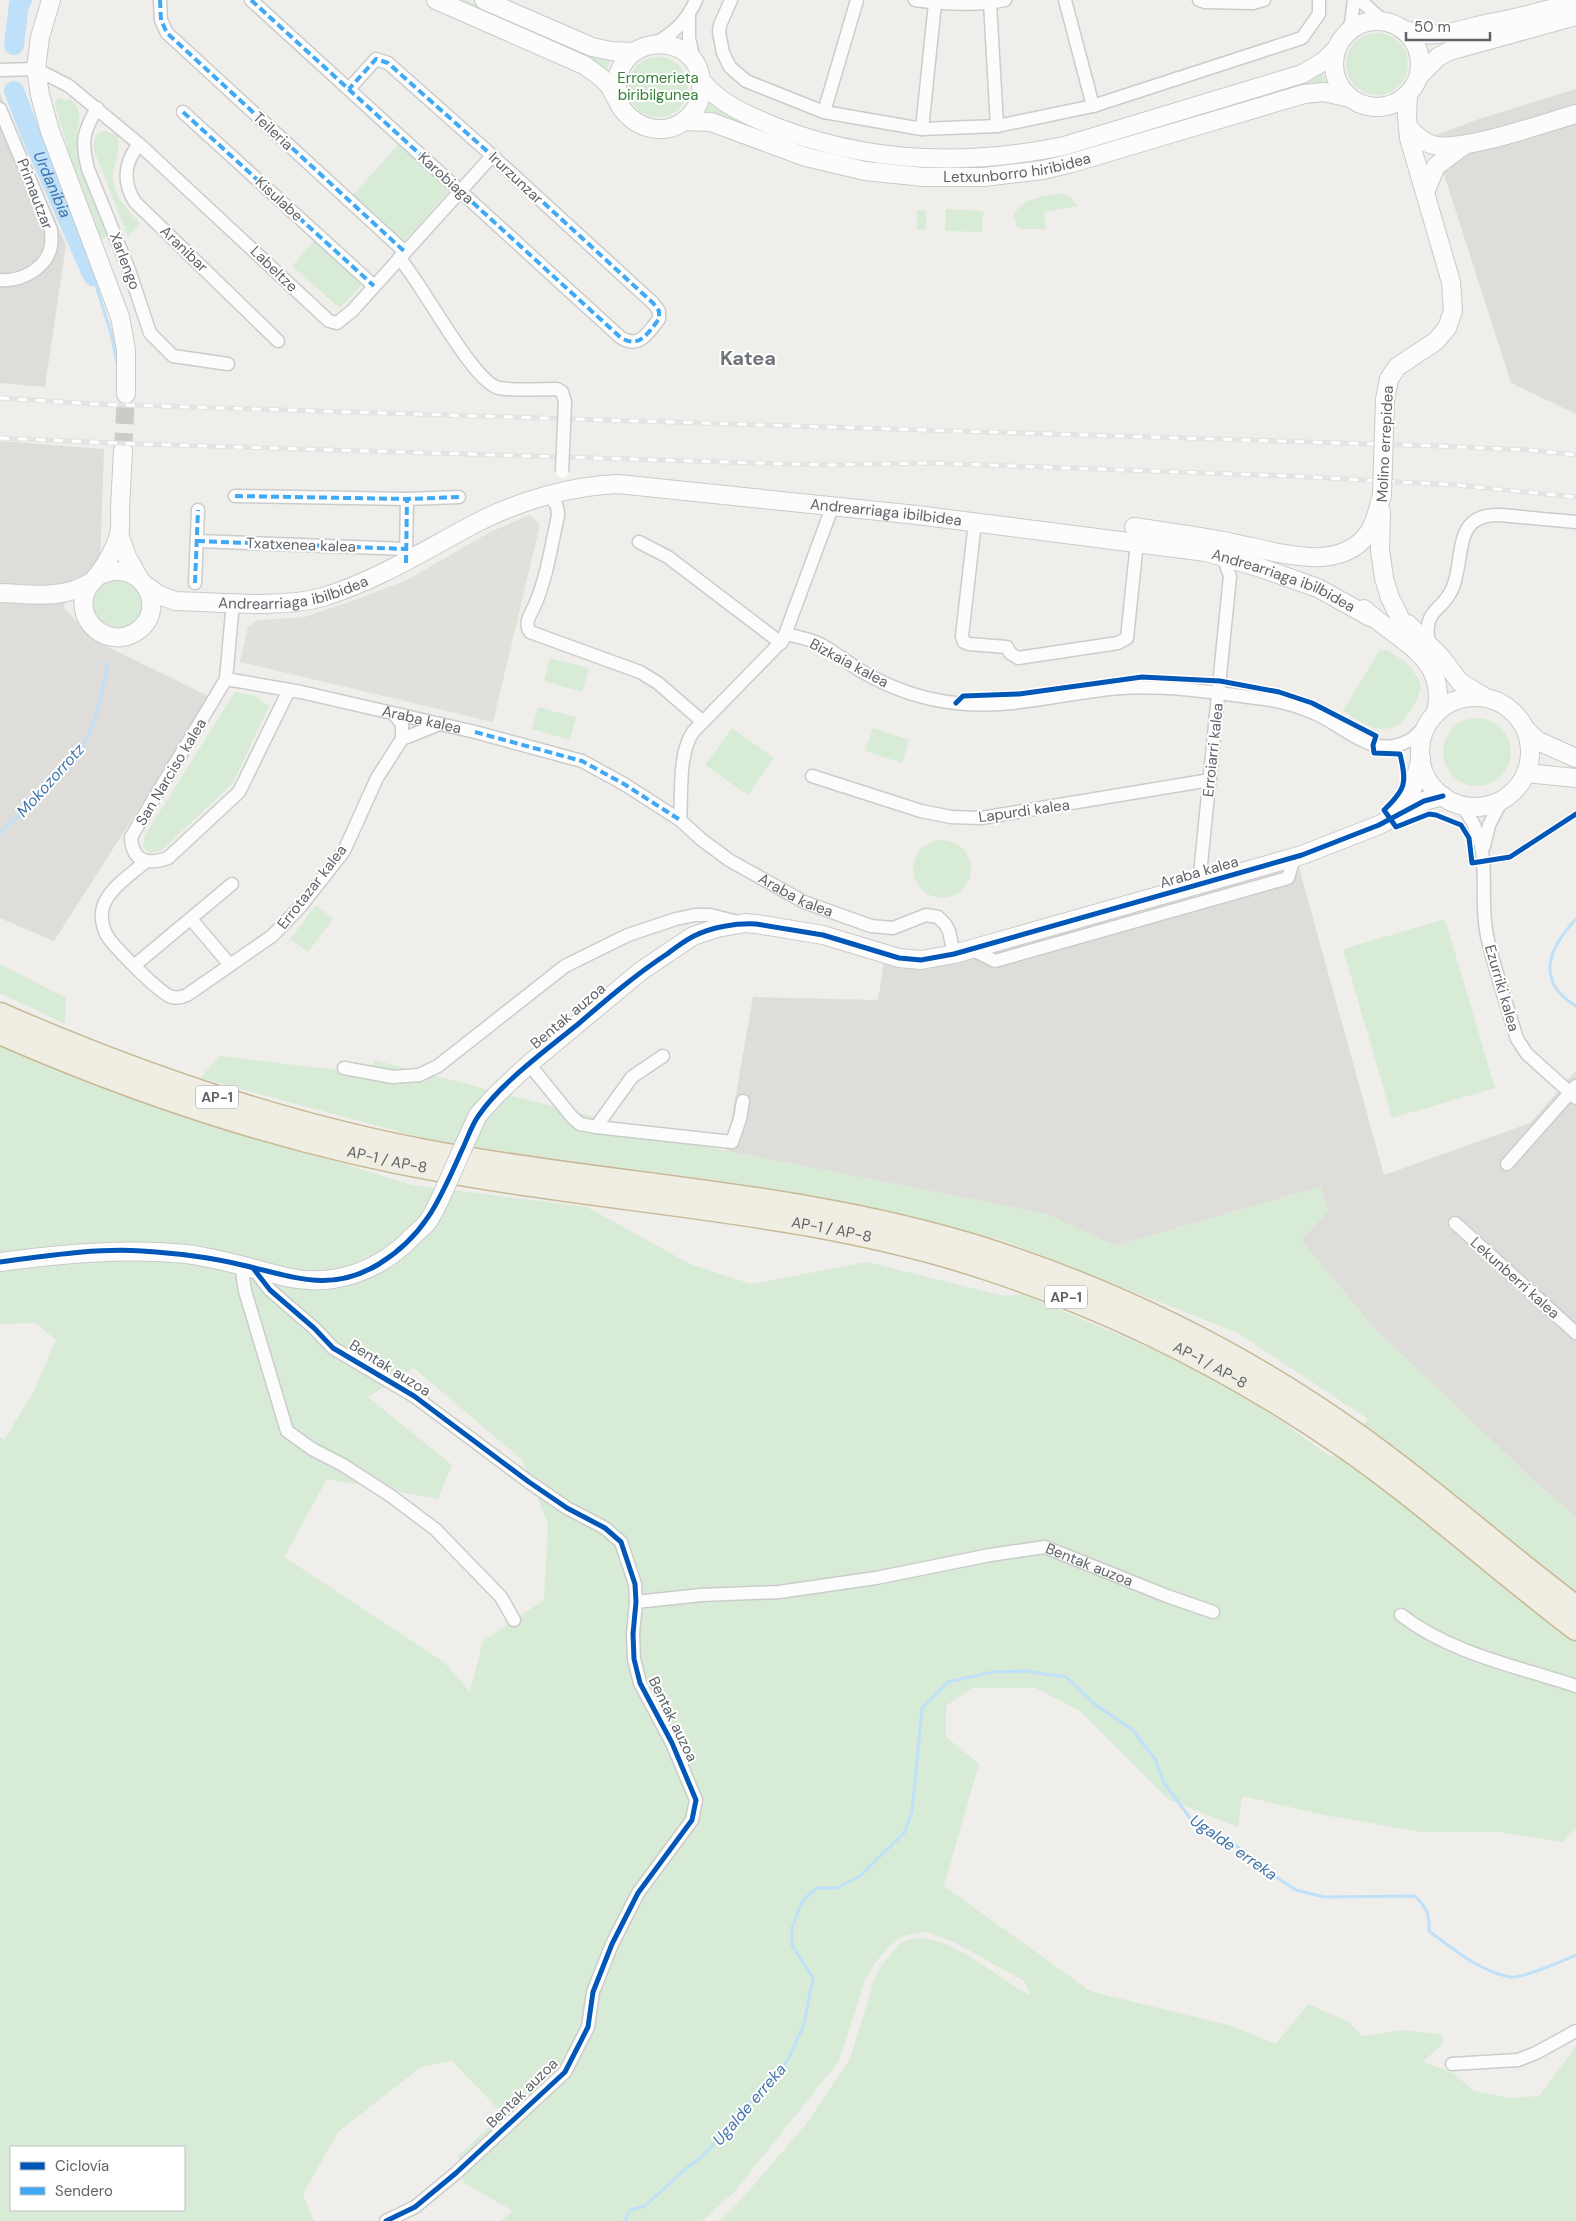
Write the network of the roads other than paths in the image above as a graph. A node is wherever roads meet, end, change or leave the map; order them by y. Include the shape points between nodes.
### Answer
1 (51, 0) edge
2 (160, 0) edge
3 (251, 0) edge
4 (436, 0) edge
5 (484, 0) edge
6 (696, 0) edge
7 (731, 0) edge
8 (857, 0) edge
9 (915, 0) edge
10 (1004, 0) edge
11 (1065, 0) edge
12 (1199, 0) edge
13 (1264, 0) edge
14 (1319, 0) edge
15 (1354, 0) edge
16 (1360, 0) edge
17 (1576, 2) edge
18 (936, 3) junction
19 (990, 3) junction
20 (689, 16) junction
21 (1576, 16) edge
22 (1382, 20) junction
23 (1404, 30) junction
24 (1347, 32) junction
25 (654, 44) junction
26 (1336, 49) junction
27 (633, 52) junction
28 (694, 61) junction
29 (36, 69) junction
30 (0, 70) edge
31 (1419, 76) junction
32 (702, 82) junction
33 (349, 89) junction
34 (1408, 94) junction
35 (1350, 98) junction
36 (618, 99) junction
37 (1093, 106) junction
38 (1378, 107) junction
39 (97, 108) junction
40 (0, 109) edge
41 (183, 112) dead end
42 (824, 112) junction
43 (1576, 114) edge
44 (684, 121) junction
45 (997, 126) junction
46 (922, 129) junction
47 (1408, 132) junction
48 (139, 144) junction
49 (1463, 146) junction
50 (492, 156) junction
51 (1414, 156) junction
52 (1443, 160) junction
53 (461, 191) junction
54 (1425, 192) junction
55 (402, 255) junction
56 (0, 280) edge
57 (374, 286) junction
58 (646, 336) joint
59 (278, 342) dead end
60 (228, 364) dead end
61 (126, 394) tunnel mouth
62 (123, 451) tunnel mouth
63 (571, 490) junction
64 (1382, 495) junction
65 (235, 496) dead end
66 (547, 496) junction
67 (459, 497) dead end
68 (407, 499) junction
69 (833, 505) junction
70 (198, 510) dead end
71 (975, 522) junction
72 (1576, 522) edge
73 (119, 534) junction
74 (1135, 534) junction
75 (197, 541) junction
76 (640, 542) dead end
77 (406, 556) junction
78 (1223, 557) junction
79 (94, 580) junction
80 (142, 582) junction
81 (196, 583) dead end
82 (0, 593) edge
83 (48, 594) junction
84 (175, 601) junction
85 (233, 602) junction
86 (86, 616) junction
87 (1370, 617) junction
88 (146, 621) junction
89 (783, 638) junction
90 (1424, 648) junction
91 (226, 679) junction
92 (289, 690) junction
93 (1219, 693) junction
94 (1485, 698) junction
95 (394, 714) junction
96 (1433, 717) junction
97 (703, 722) junction
98 (437, 725) junction
99 (1526, 730) junction
100 (402, 739) junction
101 (1421, 757) junction
102 (1576, 758) edge
103 (1526, 774) junction
104 (812, 776) dead end
105 (1576, 778) edge
106 (1210, 780) junction
107 (1443, 796) junction
108 (1502, 800) junction
109 (1460, 804) junction
110 (1390, 819) junction
111 (680, 820) junction
112 (1483, 853) junction
113 (1294, 858) junction
114 (146, 861) junction
115 (232, 884) dead end
116 (1199, 884) junction
117 (191, 919) junction
118 (745, 923) junction
119 (971, 949) junction
120 (954, 954) junction
121 (230, 965) junction
122 (135, 966) junction
123 (0, 1014) edge
124 (0, 1033) edge
125 (663, 1056) dead end
126 (529, 1064) junction
127 (344, 1068) dead end
128 (1574, 1092) edge
129 (743, 1101) dead end
130 (596, 1127) junction
131 (1507, 1164) dead end
132 (1455, 1223) dead end
133 (0, 1262) edge
134 (247, 1266) junction
135 (1576, 1332) edge
136 (636, 1602) junction
137 (1576, 1607) edge
138 (1213, 1612) dead end
139 (1402, 1615) dead end
140 (514, 1620) dead end
141 (1576, 1629) edge
142 (1576, 1686) edge
143 (1576, 2031) edge
144 (1452, 2064) dead end
145 (386, 2221) edge

1 - 29 main road via 40,37
2 - 55 street, Teileria via 161,20 167,33
3 - 33 street, Karobiaga
4 - 36 main road via 584,65 602,79
5 - 27 main road via 592,47
6 - 20 street
7 - 42 street via 719,32 730,67 746,81
8 - 42 street
9 - 18 street
10 - 19 street
11 - 37 street
12 - 13 street via 1253,3
14 - 37 street via 1319,14 1302,38
15 - 24 street
16 - 22 street
17 - 23 main road via 1514,20 1446,34 1425,35
18 - 19 street
18 - 46 street
19 - 45 street
20 - 25 street
20 - 28 street
21 - 31 main road via 1449,51 1438,56
22 - 23 main road
22 - 24 main road via 1360,24
23 - 31 main road via 1417,46
24 - 26 main road
25 - 27 main road
25 - 28 main road via 676,47
26 - 32 main road, Letxunborro hiribidea via 1324,62 1302,74 1073,143 981,158 896,156 812,139 736,110 717,98
26 - 35 main road via 1334,70 1337,81
27 - 36 main road via 620,68
28 - 32 main road
29 - 30 street
29 - 39 street, Labeltze via 69,86
29 - 61 main road via 50,131 120,317 126,350
31 - 34 main road
32 - 44 main road via 698,104
33 - 50 street, Irurzunzar via 376,59 388,63
33 - 53 street, Karobiaga
34 - 38 main road via 1394,104
34 - 47 main road
35 - 38 main road via 1363,105
35 - 44 main road, Letxunborro hiribidea via 1324,92 1304,94 1072,163 984,177 924,178 865,171 806,157 711,122
36 - 44 main road via 622,109 644,126 668,128
37 - 45 street
38 - 47 main road
39 - 48 street, Labeltze
39 - 60 street, Xarlengo via 83,139 86,162 150,333 173,356
40 - 56 street, Primautzar via 51,230 51,246 34,271 21,278
41 - 57 street, Kisulabe
42 - 46 street
43 - 49 main road
45 - 46 street
47 - 49 main road via 1432,145
47 - 51 main road, Molino errepidea
48 - 57 street, Labeltze via 329,321 337,323 344,318
48 - 59 street, Aranibar via 127,163 125,176 135,202
49 - 52 main road
50 - 53 street, Labeltze
50 - 58 street, Irurzunzar via 653,303 659,311 659,319
51 - 52 main road
51 - 54 main road, Molino errepidea
52 - 54 main road via 1436,166
53 - 55 street, Labeltze
53 - 58 street, Karobiaga via 620,337 636,342
54 - 64 main road, Molino errepidea, bridge via 1451,282 1453,311 1447,328 1436,341 1397,367 1389,379 1385,399
55 - 57 street, Labeltze
55 - 63 street, Teileria, bridge via 455,341 489,383 499,388 557,389 562,392 565,402 562,472
62 - 73 main road
63 - 66 main road, Andrearriaga ibilbidea
63 - 69 main road, Andrearriaga ibilbidea via 588,485 618,484
64 - 74 main road via 1368,534 1355,546 1318,557 1282,555 1234,543
64 - 90 main road, Molino errepidea via 1380,550 1386,586 1405,631
65 - 68 street
66 - 77 main road, Andrearriaga ibilbidea via 526,502
66 - 97 street via 558,507 558,516 539,595 527,628 530,632 640,672 658,683
67 - 68 street
68 - 77 street
69 - 71 main road, Andrearriaga ibilbidea
69 - 89 street
70 - 75 street
71 - 74 main road, Andrearriaga ibilbidea
71 - 74 street via 962,636 969,644 1007,647 1018,658 1118,643 1127,638
72 - 90 street via 1495,514 1476,519 1463,538 1453,588 1431,614
73 - 79 main road
73 - 80 main road via 127,557
74 - 78 main road, Andrearriaga ibilbidea
74 - 87 main road via 1193,542 1281,565 1345,596 1366,610
75 - 77 street, Txatxenea kalea
75 - 81 street
76 - 89 street, Bizkaia kalea via 668,557
77 - 85 main road, Andrearriaga ibilbidea via 358,585 320,598 281,603
78 - 87 main road, Andrearriaga ibilbidea via 1318,588
78 - 93 street, Erroiarri kalea via 1230,576
79 - 80 main road via 113,570 122,571
79 - 83 main road via 71,592
79 - 86 main road via 85,595
80 - 84 main road, Andrearriaga ibilbidea via 159,595
80 - 88 main road via 151,603
82 - 83 main road
83 - 86 main road via 68,602
84 - 85 main road, Andrearriaga ibilbidea
84 - 88 main road
85 - 91 street
86 - 88 main road via 97,631 114,638 133,634
87 - 90 main road
89 - 93 street, Bizkaia kalea via 820,644 864,672 894,686 956,703 1014,703 1121,688
89 - 97 street
90 - 94 main road via 1460,682
90 - 96 main road via 1437,680 1439,698
91 - 92 street, Araba kalea
91 - 114 street, San Narciso kalea via 131,837 132,849
92 - 95 street, Araba kalea
92 - 114 street via 239,792 168,858
93 - 96 street, Bizkaia kalea via 1275,700 1315,713 1364,742 1381,748 1411,739
93 - 106 street, Erroiarri kalea
94 - 96 main road via 1454,701
94 - 99 main road via 1495,700 1513,712
95 - 98 street, Araba kalea
95 - 100 street via 402,724
96 - 101 main road via 1422,738
97 - 111 street via 687,741
98 - 100 street
98 - 111 street, Araba kalea via 582,761
99 - 102 main road via 1538,741
99 - 103 main road via 1530,747
100 - 121 street, Errotazar kalea via 377,778 344,851 280,930
101 - 107 main road via 1430,783
101 - 110 main road via 1413,787
103 - 105 main road
103 - 108 main road
104 - 106 street, Lapurdi kalea via 921,811 980,818
106 - 116 street, Erroiarri kalea
107 - 109 main road
107 - 110 main road, Araba kalea via 1424,801
108 - 109 main road via 1482,806
108 - 112 street via 1489,825
109 - 112 street via 1476,827
110 - 113 main road, Araba kalea
111 - 120 street, Araba kalea via 729,860 804,902 871,926 893,928 926,914 938,917 949,931
112 - 128 street, Ezurriki kalea via 1487,934 1517,1039 1527,1054
113 - 116 main road, Araba kalea
113 - 119 street via 1288,878 996,961
114 - 122 street, Errotazar kalea via 106,897 102,910 107,935
115 - 117 street
116 - 119 main road, Araba kalea
117 - 121 street
117 - 122 street
118 - 120 main road, Bentak auzoa via 823,935 899,958 921,960
118 - 126 main road, Bentak auzoa via 693,936 642,971
118 - 127 street, Bentak auzoa via 695,915 628,935 565,966 438,1066 419,1075 393,1077
119 - 120 main road, Araba kalea
121 - 122 street, Errotazar kalea via 187,996 179,997 162,992
123 - 137 highway, AP-1 / AP-8 / AP-1 via 160,1078 328,1129 442,1154 760,1198 852,1214 942,1237 1030,1265 1159,1319 1281,1385 1395,1463
124 - 141 highway, AP-1 / AP-8 / AP-1 via 153,1094 323,1145 469,1176 758,1215 848,1231 937,1253 1058,1294 1192,1354 1272,1399 1385,1477
125 - 130 street via 632,1077
126 - 130 street via 572,1117 580,1124
126 - 134 main road, Bentak auzoa, bridge via 478,1115 428,1221 402,1248 377,1265 348,1277 319,1282 287,1278
128 - 131 street
129 - 130 street via 732,1142
132 - 135 street, Lekunberri kalea
133 - 134 main road, Bentak auzoa via 63,1254 139,1250 188,1254
134 - 136 street, Bentak auzoa via 334,1348 414,1396 567,1508 614,1534 621,1542 630,1565
134 - 140 street via 245,1291 287,1431 392,1496 435,1529 501,1597
136 - 138 street, Bentak auzoa via 779,1592 1044,1547
136 - 145 street, Bentak auzoa via 633,1634 640,1683 672,1743 696,1800 692,1820 638,1893 612,1944 593,1992 588,2027 565,2072 436,2190 415,2207
139 - 142 street via 1418,1628 1452,1646
143 - 144 street via 1518,2060

